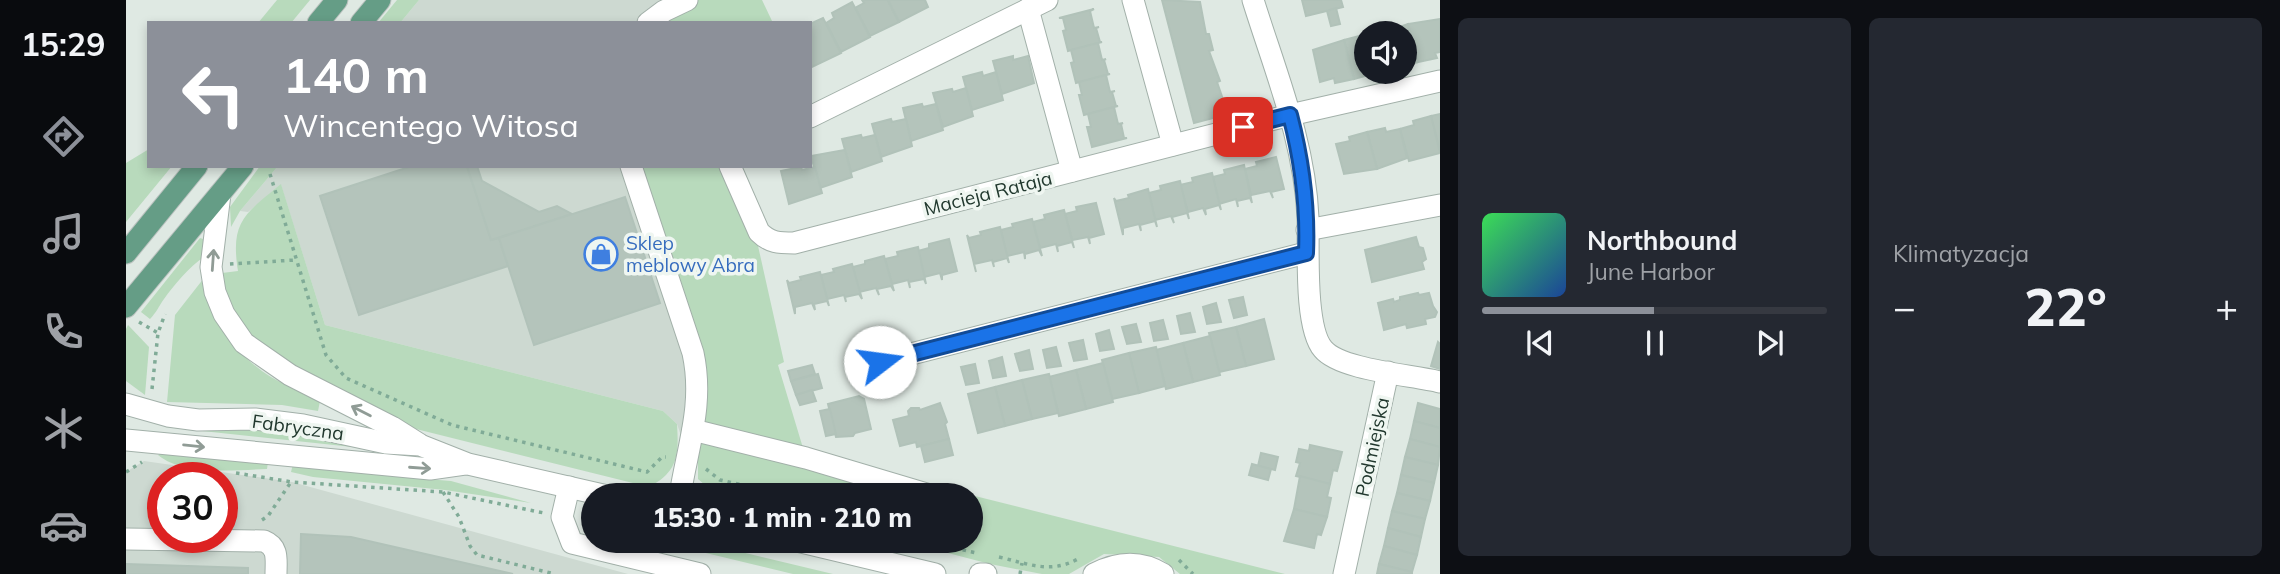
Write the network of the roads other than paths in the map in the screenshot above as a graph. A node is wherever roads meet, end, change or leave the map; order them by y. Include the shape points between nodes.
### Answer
1 (337, 0) edge
2 (380, 0) edge
3 (687, 0) edge
4 (1133, 0) edge
5 (1253, 0) edge
6 (1037, 5) edge
7 (661, 19) edge
8 (320, 21) edge
9 (363, 21) edge
10 (1440, 81) edge
11 (1290, 115) junction
12 (812, 116) edge
13 (1173, 145) junction
14 (195, 168) edge
15 (241, 168) edge
16 (632, 168) edge
17 (731, 168) edge
18 (1072, 171) junction
19 (220, 194) junction
20 (1440, 205) edge
21 (1307, 230) junction
22 (126, 253) edge
23 (1306, 253) junction
24 (126, 307) edge
25 (880, 362) dead end
26 (1388, 372) junction
27 (1440, 382) edge
28 (126, 404) edge
29 (693, 430) junction
30 (126, 440) edge
31 (420, 445) junction
32 (468, 464) junction
33 (682, 483) edge
34 (890, 483) edge
35 (569, 487) junction
36 (581, 490) edge
37 (126, 539) edge
38 (847, 553) edge
39 (1168, 565) edge
40 (276, 574) edge
41 (700, 574) edge
42 (935, 574) edge
43 (1094, 574) edge
44 (1344, 574) edge

1 - 8 main road
2 - 9 main road
3 - 7 street
4 - 13 street
5 - 11 street
6 - 12 street
6 - 18 street
10 - 11 street, Macieja Rataja
11 - 13 street, Macieja Rataja
11 - 21 street via 1300,154
13 - 18 street, Macieja Rataja
14 - 22 main road
15 - 19 main road
16 - 29 street via 699,378
17 - 18 street, Macieja Rataja via 759,232 775,243 794,243
19 - 24 main road
31 -> 19 street via 290,375 244,343 215,292 211,267
20 - 21 street
21 - 23 street
23 - 25 street
23 - 26 street via 1314,331 1322,349 1336,360
26 - 27 street, Podmiejska
26 - 44 street, Podmiejska
28 - 31 street, Fabryczna via 168,416 256,419
29 - 33 street
29 - 34 street
30 -> 32 street, Fabryczna via 430,469
31 - 32 street, Fabryczna
32 - 35 street, Fabryczna
35 - 36 street, Fabryczna
35 - 41 street via 562,517 572,543
37 - 40 street via 264,541 276,555
38 - 42 street
39 - 43 street via 1126,563

